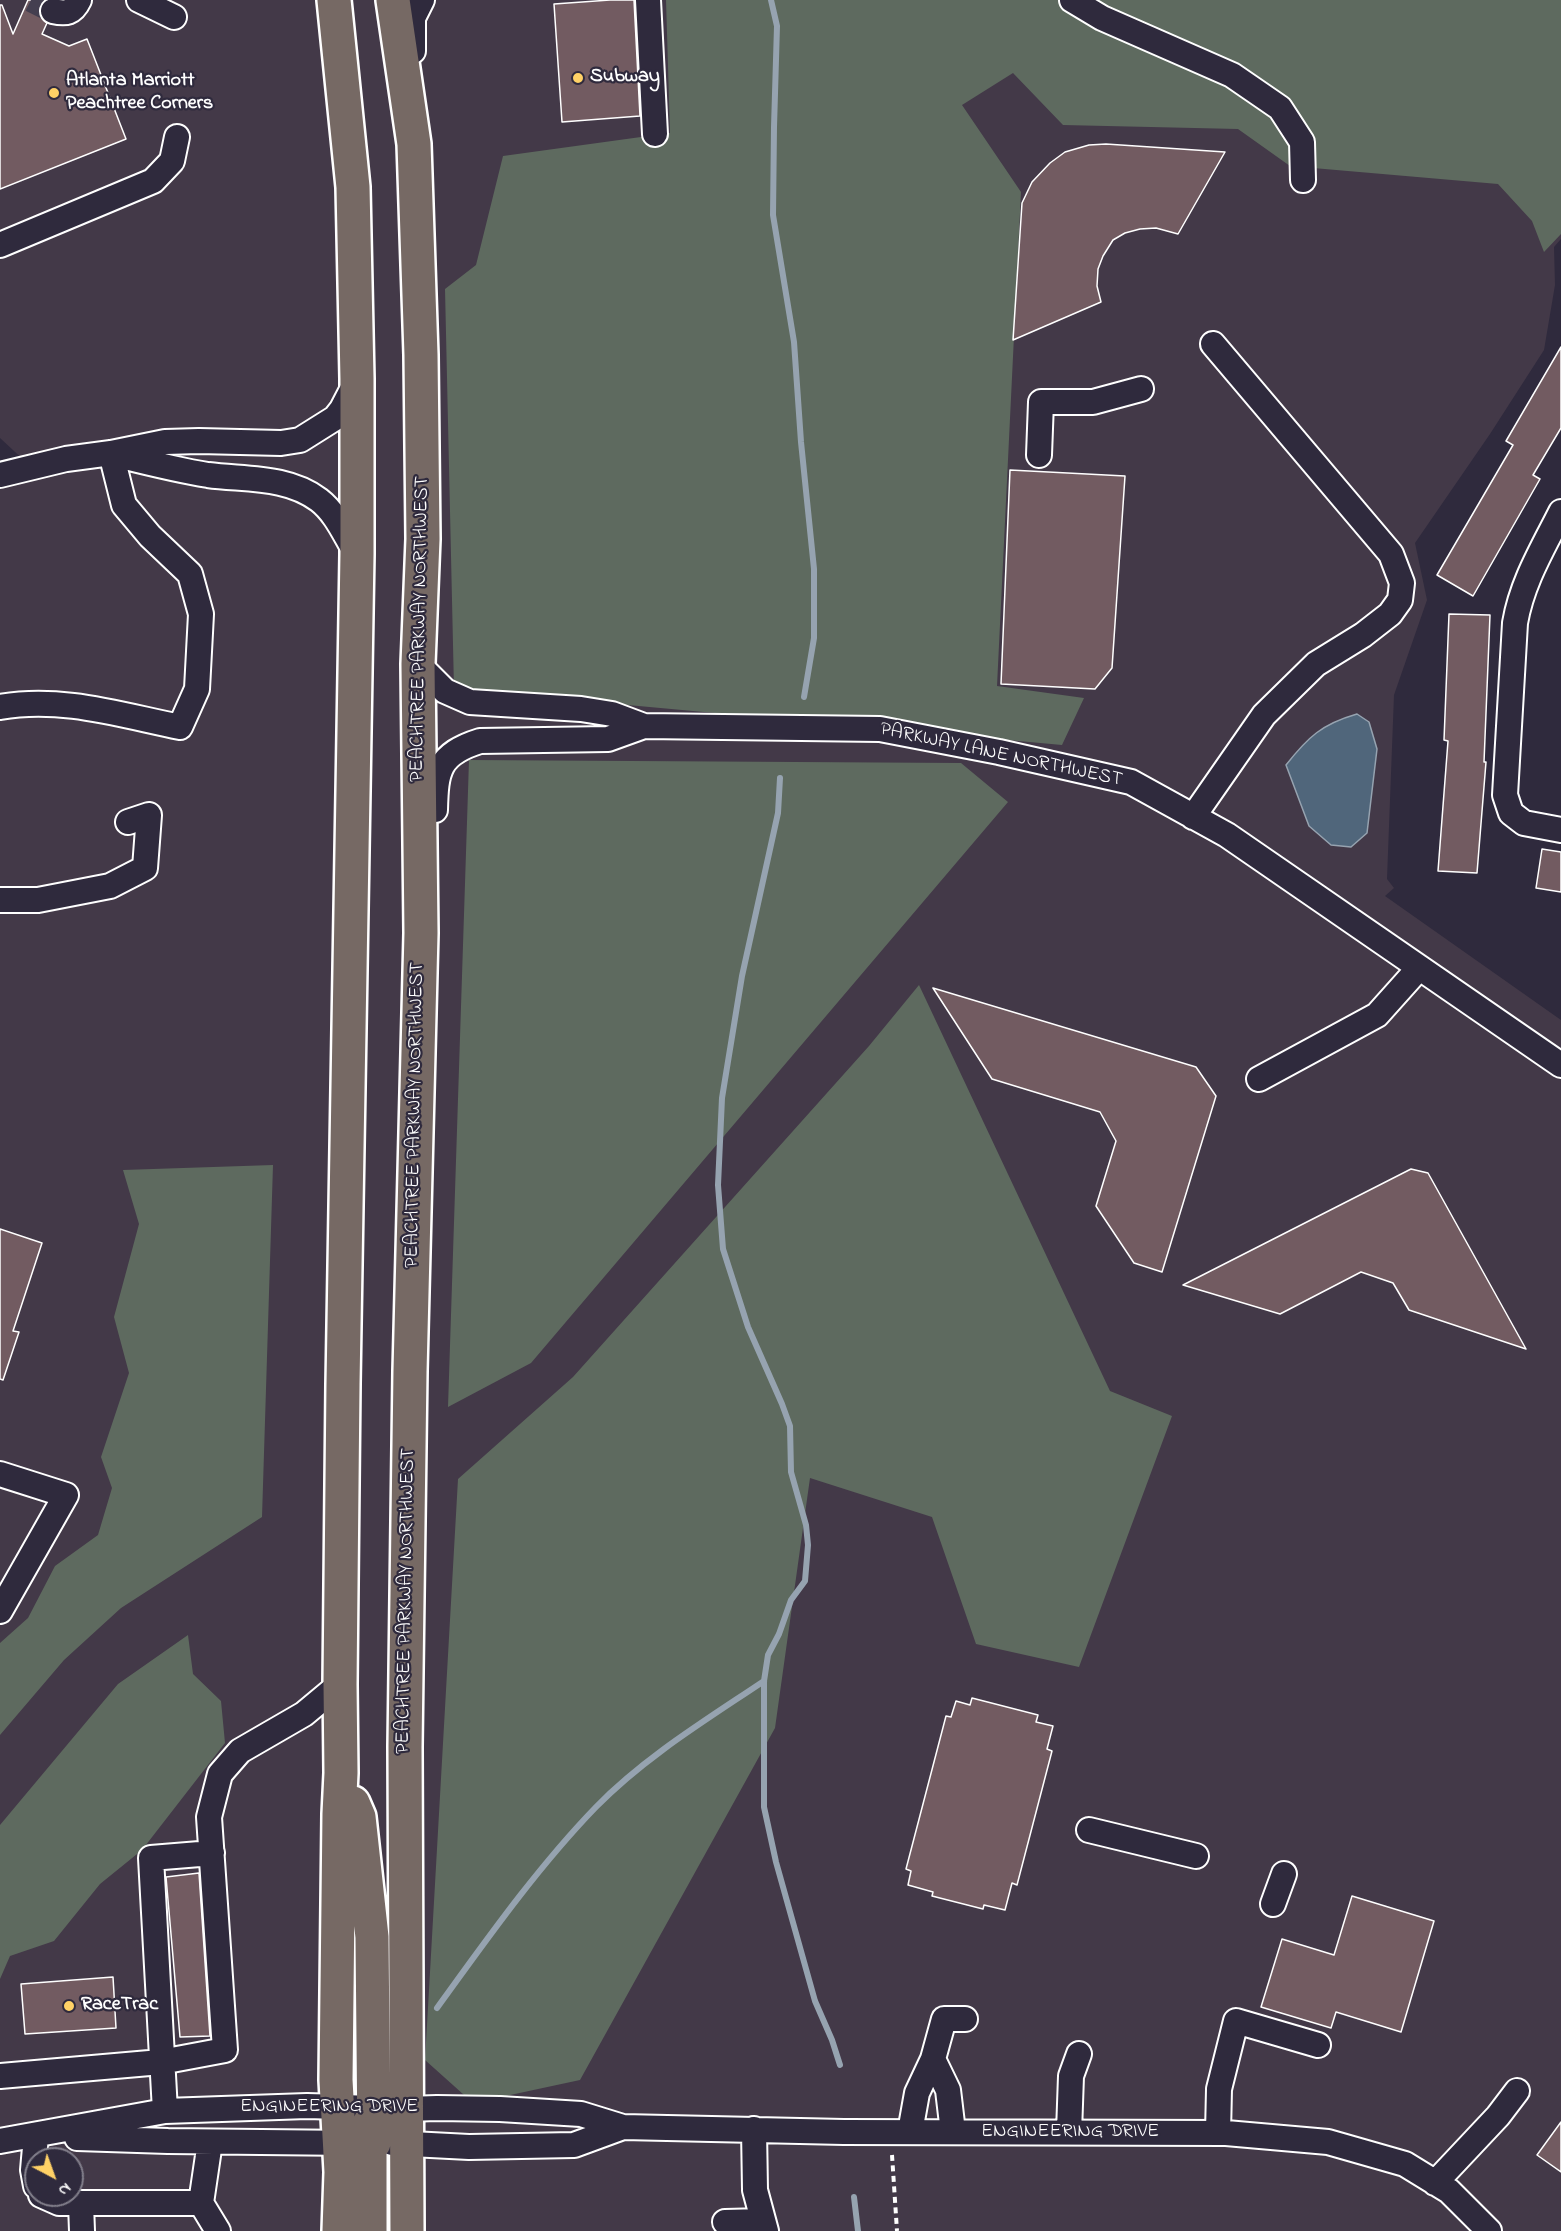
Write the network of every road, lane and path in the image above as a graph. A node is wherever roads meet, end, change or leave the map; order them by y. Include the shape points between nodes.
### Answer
1 (79, 0) edge
2 (139, 0) edge
3 (334, 0) edge
4 (393, 0) edge
5 (422, 0) edge
6 (648, 0) edge
7 (1072, 0) edge
8 (53, 11) dead end
9 (174, 17) dead end
10 (655, 134) dead end
11 (177, 137) dead end
12 (414, 144) junction
13 (1303, 180) dead end
14 (0, 245) edge
15 (1213, 344) dead end
16 (357, 379) junction
17 (1142, 389) dead end
18 (111, 453) junction
19 (1039, 455) dead end
20 (0, 475) edge
21 (1561, 512) edge
22 (357, 554) junction
23 (418, 664) junction
24 (0, 707) edge
25 (644, 726) junction
26 (1193, 817) junction
27 (128, 822) dead end
28 (1561, 830) edge
29 (0, 900) edge
30 (421, 933) junction
31 (1419, 968) junction
32 (1561, 1065) edge
33 (1259, 1079) dead end
34 (0, 1474) edge
35 (0, 1611) edge
36 (340, 1684) junction
37 (341, 1773) junction
38 (1089, 1830) dead end
39 (212, 1853) junction
40 (1196, 1856) dead end
41 (1284, 1874) dead end
42 (1273, 1904) dead end
43 (965, 2019) dead end
44 (1318, 2045) dead end
45 (1079, 2054) dead end
46 (933, 2059) junction
47 (161, 2062) junction
48 (0, 2076) edge
49 (1517, 2091) dead end
50 (337, 2107) junction
51 (371, 2108) junction
52 (407, 2109) junction
53 (165, 2111) junction
54 (623, 2127) junction
55 (754, 2129) junction
56 (909, 2132) junction
57 (953, 2132) junction
58 (1069, 2132) junction
59 (1218, 2133) junction
60 (36, 2136) junction
61 (0, 2141) edge
62 (210, 2142) junction
63 (361, 2143) junction
64 (408, 2144) junction
65 (35, 2147) edge
66 (892, 2155) dead end
67 (1435, 2183) junction
68 (84, 2204) edge
69 (201, 2204) junction
70 (81, 2207) edge
71 (725, 2222) dead end
72 (764, 2226) edge
73 (82, 2231) edge
74 (218, 2231) edge
75 (339, 2231) edge
76 (370, 2231) edge
77 (407, 2231) edge
78 (897, 2231) edge
79 (1489, 2231) edge

1 - 8 street via 73,10 64,14
2 - 9 street
3 - 16 highway via 353,187
4 - 12 highway, PEACHTREE PARKWAY NORTHWEST
5 - 12 street via 413,18
6 - 10 street
7 - 13 street via 1102,18 1232,75 1280,108 1302,142
11 - 14 street via 171,161 153,181
12 - 23 highway, PEACHTREE PARKWAY NORTHWEST via 423,539
15 - 26 street via 1390,554 1402,584 1400,600 1390,614 1316,664 1264,715
16 - 18 street via 335,418 300,440 165,442
16 - 22 highway
17 - 19 street via 1093,402 1041,402
18 - 20 street
18 - 22 street via 172,469 292,486 329,510
18 - 24 street via 124,505 189,574 201,614 197,689 180,727 88,706 22,703
21 - 28 street via 1518,604 1505,795 1511,813 1524,823
22 - 36 highway
23 - 25 street, PARKWAY LANE NORTHWEST via 446,691 470,702 581,709 612,714
23 - 30 highway, PEACHTREE PARKWAY NORTHWEST
25 - 26 street, PARKWAY LANE NORTHWEST via 880,729 1131,782
25 - 30 street, PARKWAY LANE NORTHWEST via 608,739 480,741 454,753 436,779 434,864
26 - 31 street, PARKWAY LANE NORTHWEST via 1227,835
27 - 29 street via 149,815 145,868 110,886 38,900
30 - 52 highway, PEACHTREE PARKWAY NORTHWEST via 406,1665
31 - 32 street, PARKWAY LANE NORTHWEST
31 - 33 street via 1377,1015
34 - 35 street via 66,1495
36 - 37 highway
36 - 39 street via 304,1714 240,1751 220,1774 209,1817
37 - 50 highway
37 - 51 highway via 359,1817 372,1937
38 - 40 street
39 - 47 street via 225,2050
39 - 47 street via 151,1858
41 - 42 street
43 - 46 street via 944,2019
44 - 59 street via 1236,2021 1219,2089
45 - 58 street via 1071,2076
46 - 56 street via 917,2093
46 - 57 street via 948,2090
47 - 48 street
47 - 53 street
49 - 67 street
50 - 51 street, ENGINEERING DRIVE
50 - 53 street, ENGINEERING DRIVE
50 - 63 highway
51 - 52 street, ENGINEERING DRIVE
51 - 63 highway
52 - 54 street, ENGINEERING DRIVE via 490,2108 581,2114
52 - 64 highway, PEACHTREE PARKWAY NORTHWEST
53 - 60 street, ENGINEERING DRIVE
54 - 55 street, ENGINEERING DRIVE
54 - 64 street, ENGINEERING DRIVE via 574,2145
55 - 56 street, ENGINEERING DRIVE
55 - 72 street via 755,2190
56 - 57 street, ENGINEERING DRIVE
57 - 58 street, ENGINEERING DRIVE
58 - 59 street, ENGINEERING DRIVE
59 - 67 street, ENGINEERING DRIVE via 1328,2142 1405,2164
60 - 61 street, ENGINEERING DRIVE
60 - 62 street, ENGINEERING DRIVE
60 - 65 street
62 - 63 street, ENGINEERING DRIVE
62 - 69 street
63 - 64 street, ENGINEERING DRIVE
63 - 75 highway
63 - 76 highway
64 - 77 highway, PEACHTREE PARKWAY NORTHWEST
66 - 78 path
67 - 79 street, ENGINEERING DRIVE via 1449,2191
68 - 69 street
69 - 74 street
70 - 73 street
71 - 72 street

